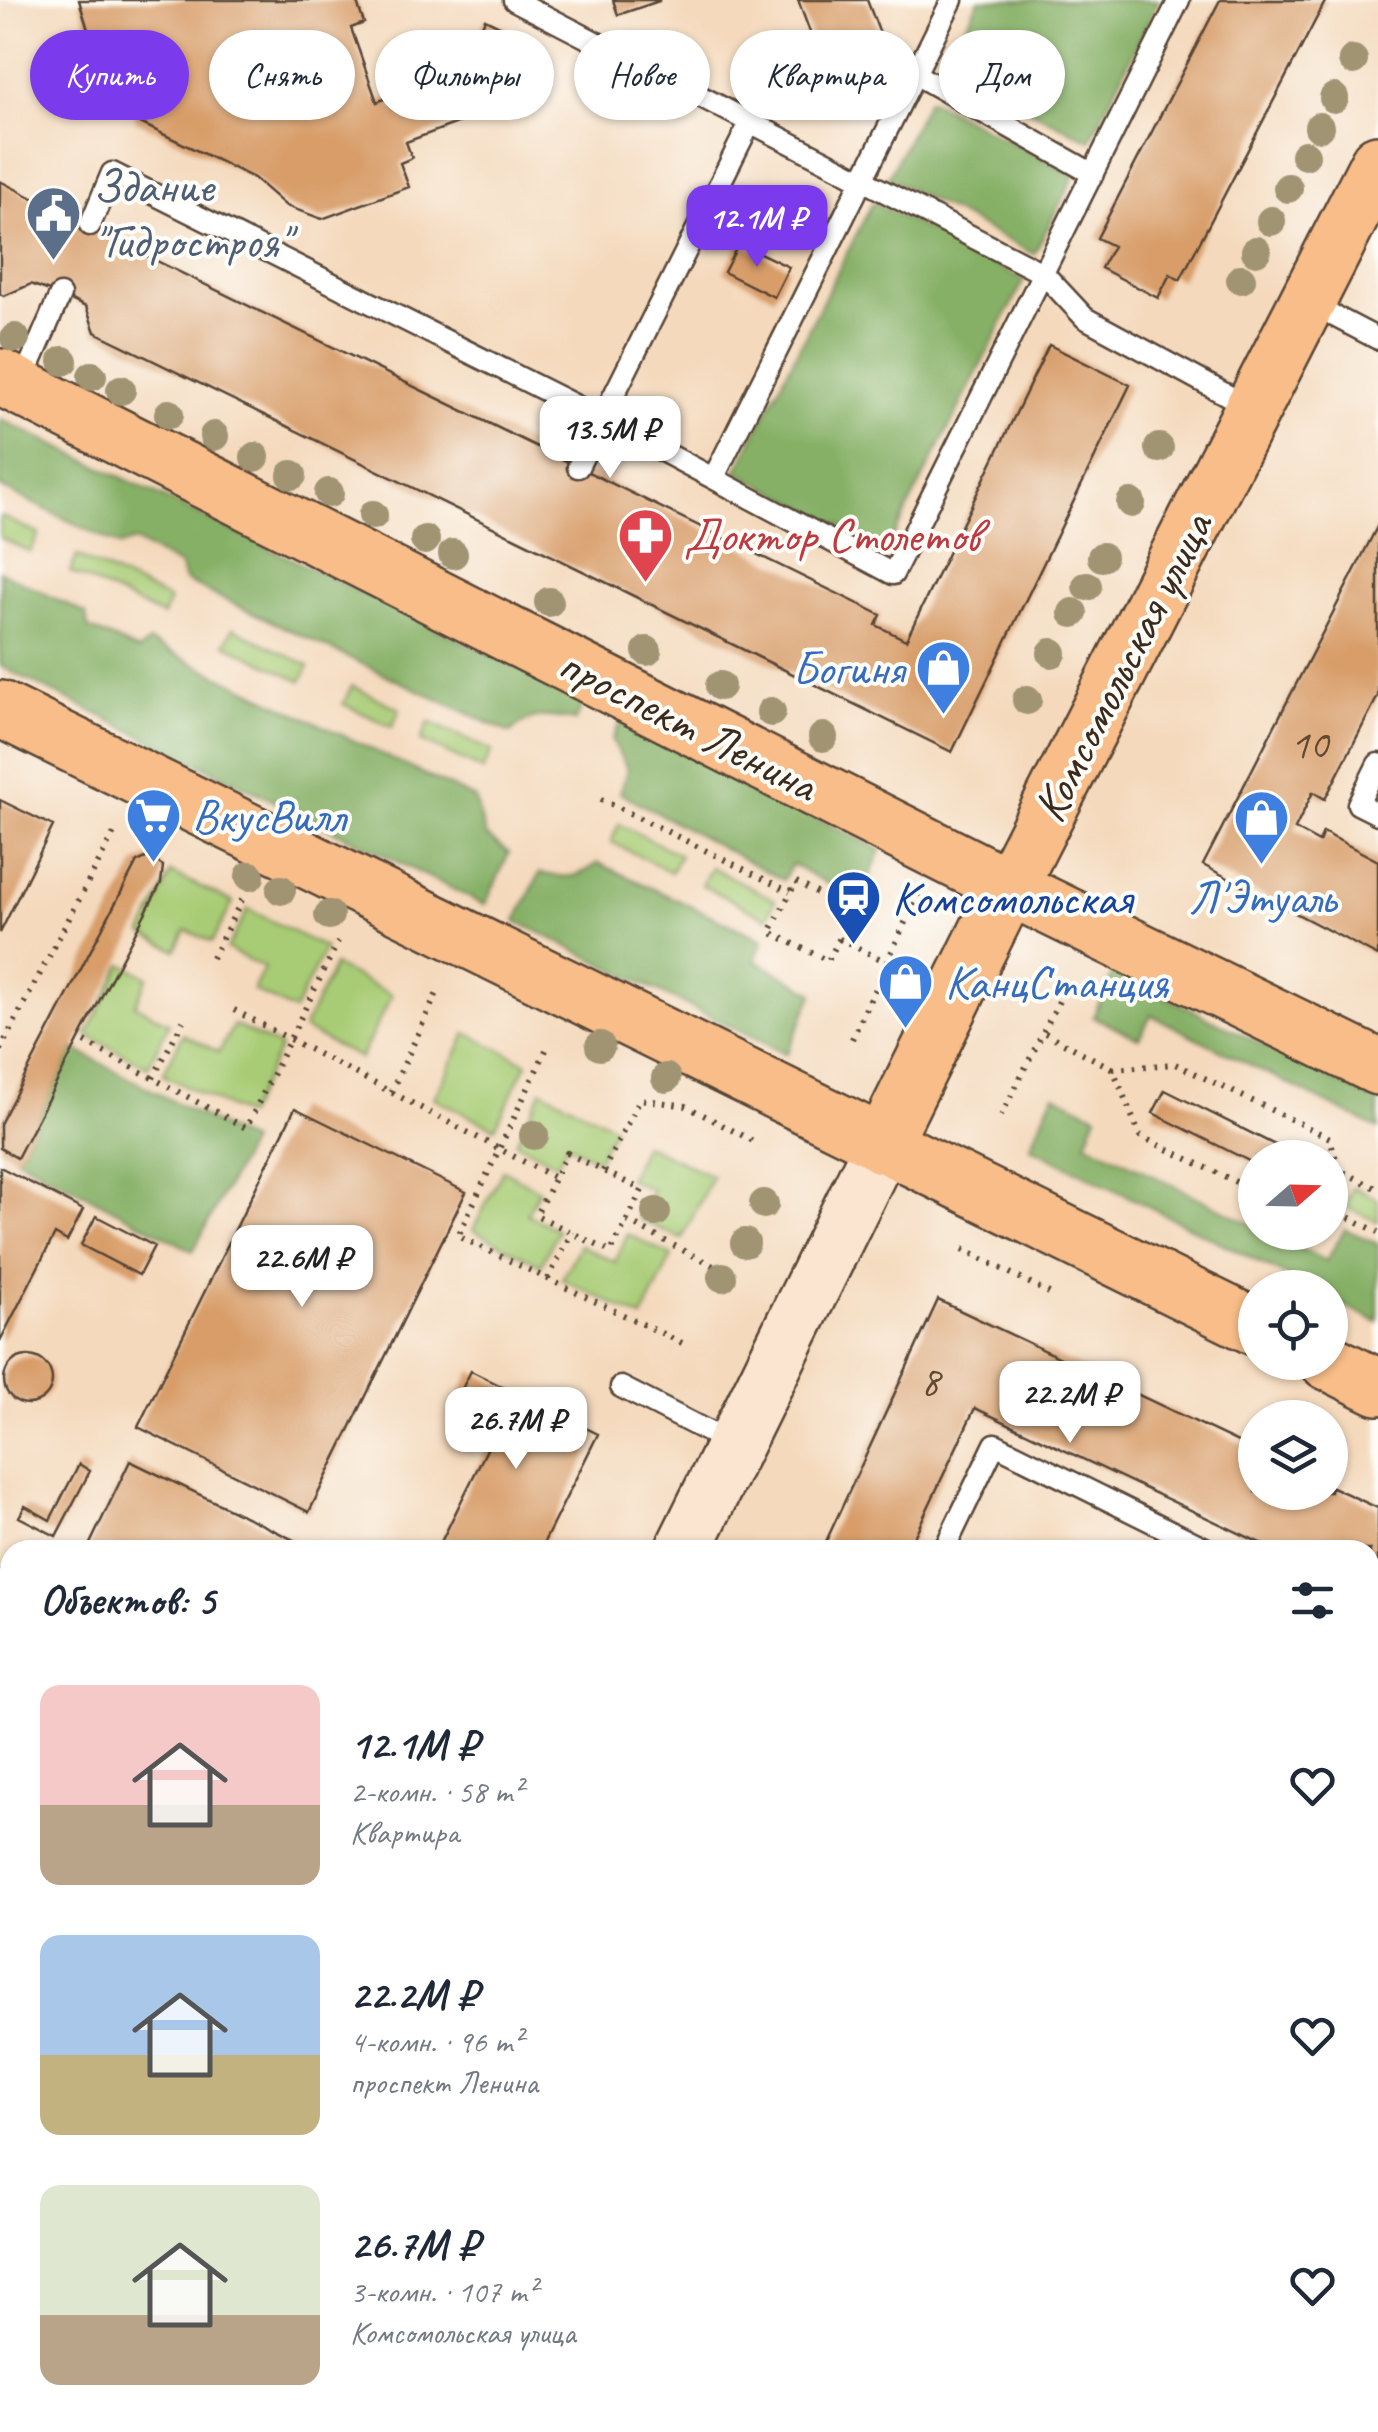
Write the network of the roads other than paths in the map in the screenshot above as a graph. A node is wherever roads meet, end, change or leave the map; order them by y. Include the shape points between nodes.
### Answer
1 (514, 0) edge
2 (952, 0) edge
3 (1179, 0) edge
4 (919, 66) edge
5 (919, 76) edge
6 (892, 120) edge
7 (750, 123) junction
8 (1378, 162) edge
9 (1093, 174) junction
10 (861, 181) junction
11 (90, 226) dead end
12 (1044, 274) junction
13 (60, 295) dead end
14 (1307, 302) junction
15 (1378, 339) edge
16 (10, 382) edge
17 (1254, 410) junction
18 (602, 419) junction
19 (578, 467) dead end
20 (714, 478) junction
21 (0, 709) edge
22 (1378, 764) edge
23 (1378, 814) edge
24 (1009, 887) junction
25 (1378, 1066) edge
26 (882, 1144) junction
27 (1238, 1319) edge
28 (1348, 1372) edge
29 (621, 1386) dead end
30 (1378, 1387) edge
31 (734, 1445) junction
32 (687, 1540) edge
33 (949, 1540) edge
34 (1189, 1540) edge

1 - 7 lane
2 - 4 lane
3 - 9 lane
5 - 9 lane
6 - 10 lane
7 - 10 lane
7 - 18 lane
8 - 14 main road, Комсомольская улица
9 - 12 lane
10 - 12 lane
10 - 20 lane
11 - 18 lane via 112,173
12 - 17 lane via 1085,318
12 - 20 lane via 893,574
13 - 16 lane
14 - 15 lane
14 - 17 main road, Комсомольская улица
16 - 24 main road, проспект Ленина
17 - 24 main road, Комсомольская улица
18 - 19 lane
18 - 20 lane
21 - 26 main road
22 - 23 lane via 1358,804
24 - 25 main road, проспект Ленина
24 - 26 main road, Комсомольская улица
26 - 27 main road
26 - 31 main road, Комсомольская улица
28 - 30 main road
29 - 31 lane
31 - 32 main road, Комсомольская улица
33 - 34 lane via 995,1444

